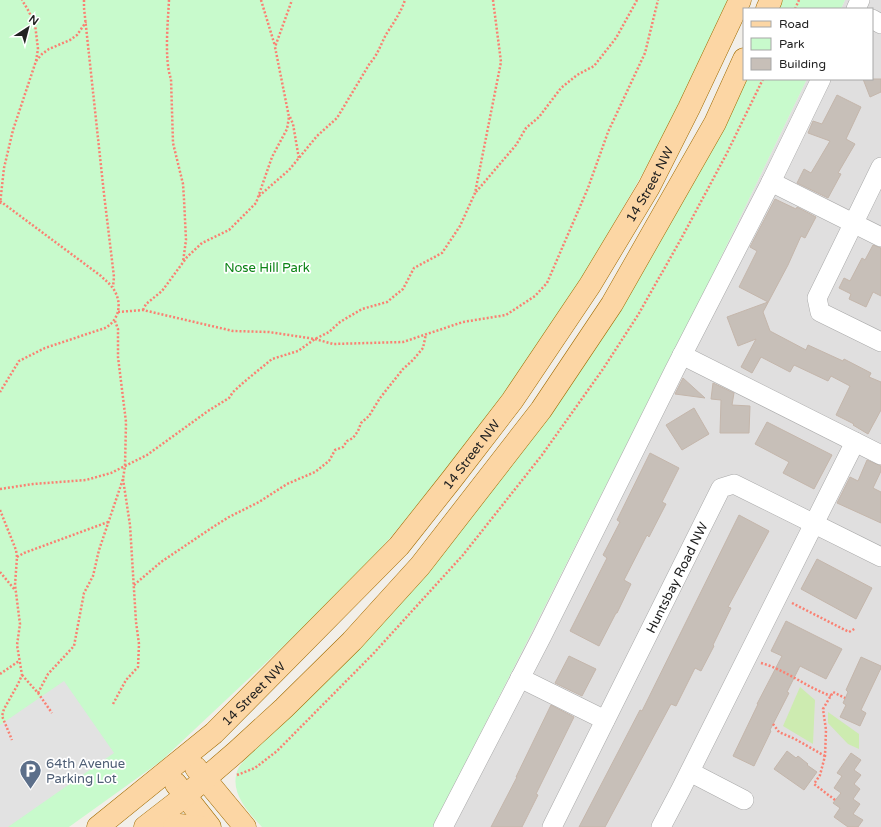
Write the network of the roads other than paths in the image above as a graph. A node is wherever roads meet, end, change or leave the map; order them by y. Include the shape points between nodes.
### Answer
1 (740, 0) edge
2 (743, 61) edge
3 (822, 80) edge
4 (881, 167) edge
5 (771, 182) junction
6 (854, 223) junction
7 (881, 237) edge
8 (881, 342) edge
9 (682, 355) junction
10 (855, 442) junction
11 (881, 455) edge
12 (814, 523) junction
13 (881, 557) edge
14 (520, 678) junction
15 (605, 720) junction
16 (236, 752) junction
17 (186, 757) junction
18 (690, 772) junction
19 (166, 773) junction
20 (205, 779) junction
21 (186, 796) junction
22 (744, 800) dead end
23 (98, 827) edge
24 (145, 827) edge
25 (174, 827) edge
26 (200, 827) edge
27 (210, 827) edge
28 (247, 827) edge
29 (443, 827) edge
30 (552, 827) edge
31 (661, 827) edge

1 - 17 main road, 14 Street NW via 690,108 649,187 590,285 512,401 399,546 214,733
2 - 16 main road, 14 Street NW via 715,123 612,304 541,410 420,566 352,641
3 - 5 street
4 - 6 street
5 - 6 street
5 - 9 street
6 - 7 street
6 - 8 street via 817,298 820,312
9 - 10 street
9 - 14 street
10 - 11 street
10 - 12 street
12 - 13 street, Huntsbay Road NW
12 - 15 street, Huntsbay Road NW via 734,484 721,488
12 - 18 street
14 - 15 street
14 - 29 street
15 - 30 street, Huntsbay Road NW
16 - 20 main road, 14 Street NW
16 - 28 main road via 230,763 226,781 233,803
17 - 19 main road, 14 Street NW
17 - 20 main road
18 - 22 street
18 - 31 street
19 - 21 main road
19 - 23 main road, 14 Street NW
20 - 21 main road, 14 Street NW
20 - 28 main road
21 - 24 main road, 14 Street NW
21 - 27 main road
25 - 26 main road

